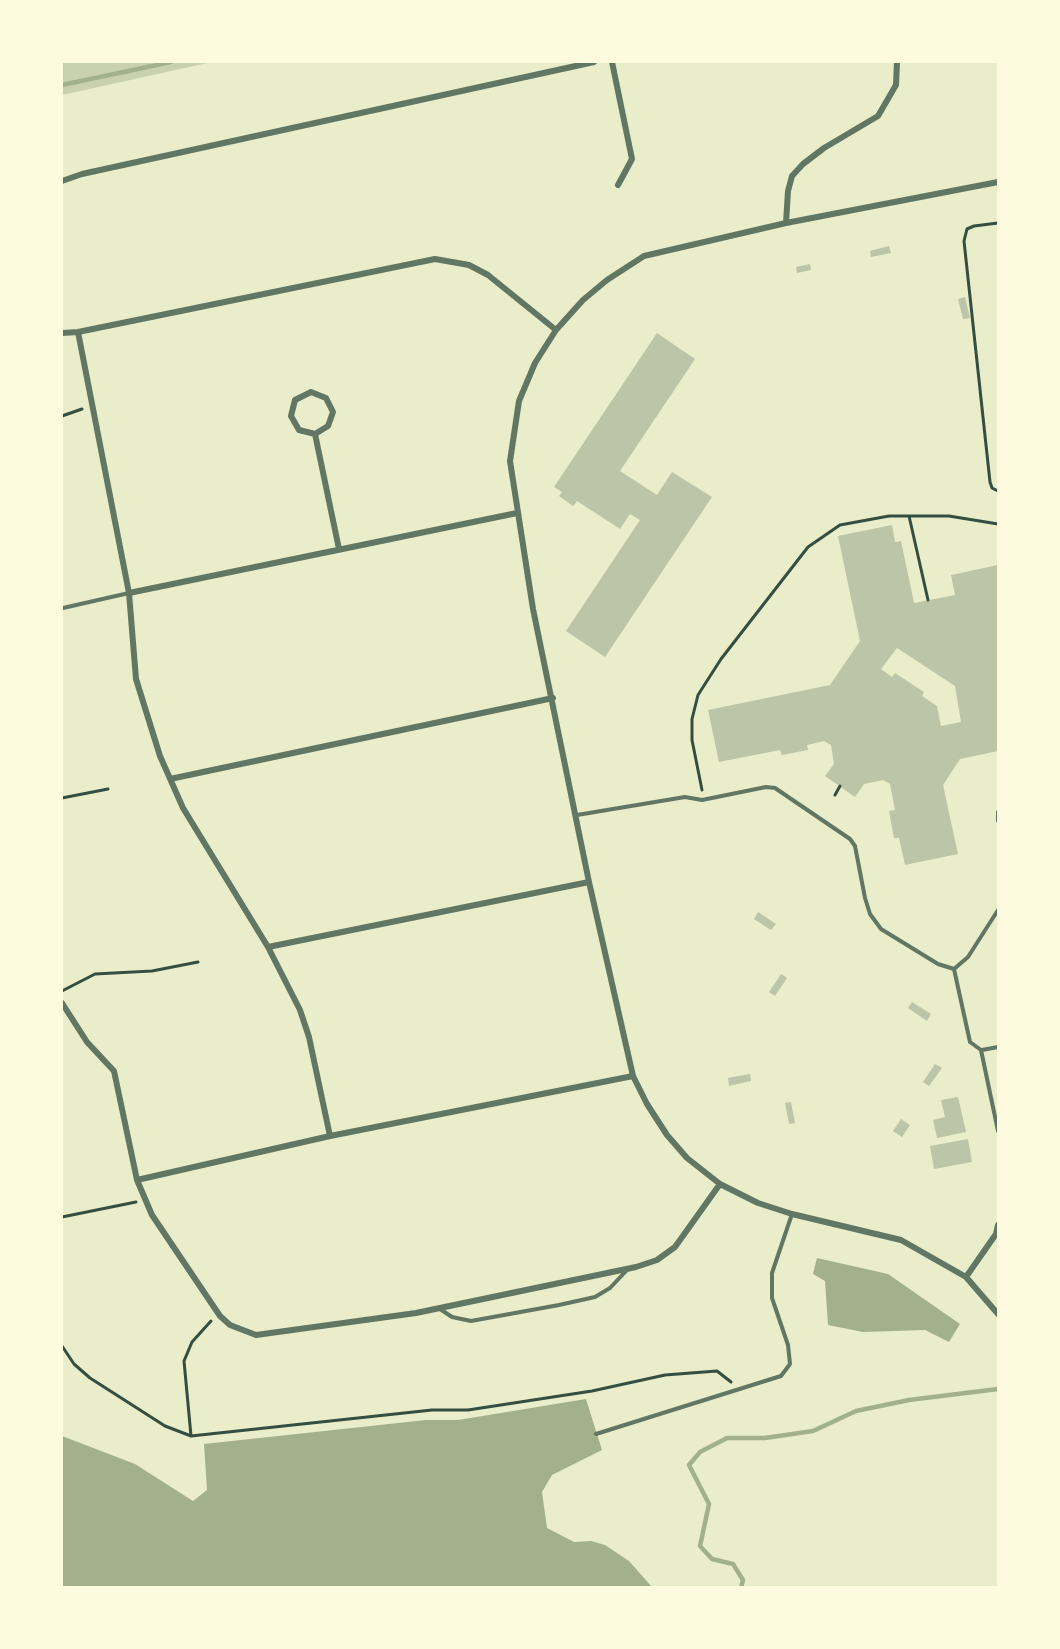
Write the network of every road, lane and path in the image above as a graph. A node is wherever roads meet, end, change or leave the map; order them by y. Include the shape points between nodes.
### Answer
1 (594, 62) edge
2 (612, 62) edge
3 (897, 62) edge
4 (62, 181) edge
5 (999, 182) edge
6 (618, 185) dead end
7 (786, 223) junction
8 (999, 223) edge
9 (556, 330) junction
10 (78, 332) junction
11 (62, 333) edge
12 (93, 404) junction
13 (62, 416) edge
14 (315, 434) junction
15 (999, 491) edge
16 (518, 513) junction
17 (909, 516) junction
18 (999, 524) edge
19 (339, 549) junction
20 (129, 593) junction
21 (928, 600) dead end
22 (63, 608) edge
23 (553, 698) junction
24 (170, 779) junction
25 (840, 786) dead end
26 (108, 789) dead end
27 (835, 795) dead end
28 (62, 798) edge
29 (704, 800) junction
30 (999, 812) edge
31 (577, 815) junction
32 (999, 821) edge
33 (589, 882) junction
34 (999, 910) edge
35 (268, 946) junction
36 (198, 962) dead end
37 (954, 969) junction
38 (62, 991) edge
39 (62, 1003) edge
40 (999, 1047) edge
41 (981, 1050) junction
42 (633, 1076) junction
43 (999, 1131) edge
44 (330, 1136) junction
45 (137, 1180) junction
46 (720, 1184) junction
47 (145, 1200) junction
48 (792, 1214) junction
49 (62, 1217) edge
50 (999, 1225) edge
51 (627, 1269) junction
52 (966, 1277) junction
53 (439, 1308) junction
54 (218, 1314) junction
55 (999, 1314) edge
56 (62, 1346) edge
57 (739, 1388) junction
58 (596, 1434) dead end
59 (191, 1436) junction

1 - 4 street
2 - 6 street via 632,159
3 - 7 street via 896,85 878,116 824,148 792,176
5 - 7 street
7 - 9 street via 644,256 606,280
8 - 15 path via 967,229 964,241 990,482
9 - 10 street via 488,275 469,265 435,259
9 - 16 street via 535,363 519,401 510,461
10 - 11 street
10 - 12 street
12 - 13 path
12 - 20 street
14 - 14 street via 328,426 333,412 326,398 310,392 296,400 291,416 299,430
14 - 19 street
16 - 19 street
16 - 23 street via 533,609
17 - 18 path via 949,516
17 - 21 path
17 - 29 path via 840,525 820,536 796,561 721,659 698,695 692,719 692,740
19 - 20 street
20 - 22 lane
20 - 24 street via 136,679
23 - 24 street
23 - 31 street
24 - 35 street via 183,808
25 - 27 path
26 - 28 path
29 - 31 lane via 685,797
29 - 37 lane via 775,788 850,839 855,846 864,898 881,929 938,964
30 - 32 lane
31 - 33 street
33 - 35 street
33 - 42 street
34 - 37 lane via 968,957
35 - 44 street via 309,1037
36 - 38 path via 153,971 95,974
37 - 41 lane via 970,1042
39 - 45 street via 87,1042 114,1071
40 - 41 lane
41 - 43 lane
42 - 44 street
42 - 46 street via 667,1135 687,1158
44 - 45 street
45 - 47 street
46 - 48 street
46 - 51 street via 675,1247 657,1260
47 - 49 path
47 - 54 street
48 - 52 street via 901,1240
48 - 57 lane via 772,1274 772,1299 788,1345 790,1364 781,1376
50 - 52 street
51 - 53 street
51 - 53 lane via 610,1288 595,1297 559,1305 471,1321 452,1317
52 - 55 street
53 - 54 street via 271,1335 242,1331
54 - 59 path via 192,1342 184,1361
56 - 59 path via 90,1378 165,1426
57 - 58 lane
57 - 59 path via 717,1371 665,1375 468,1410 432,1410

